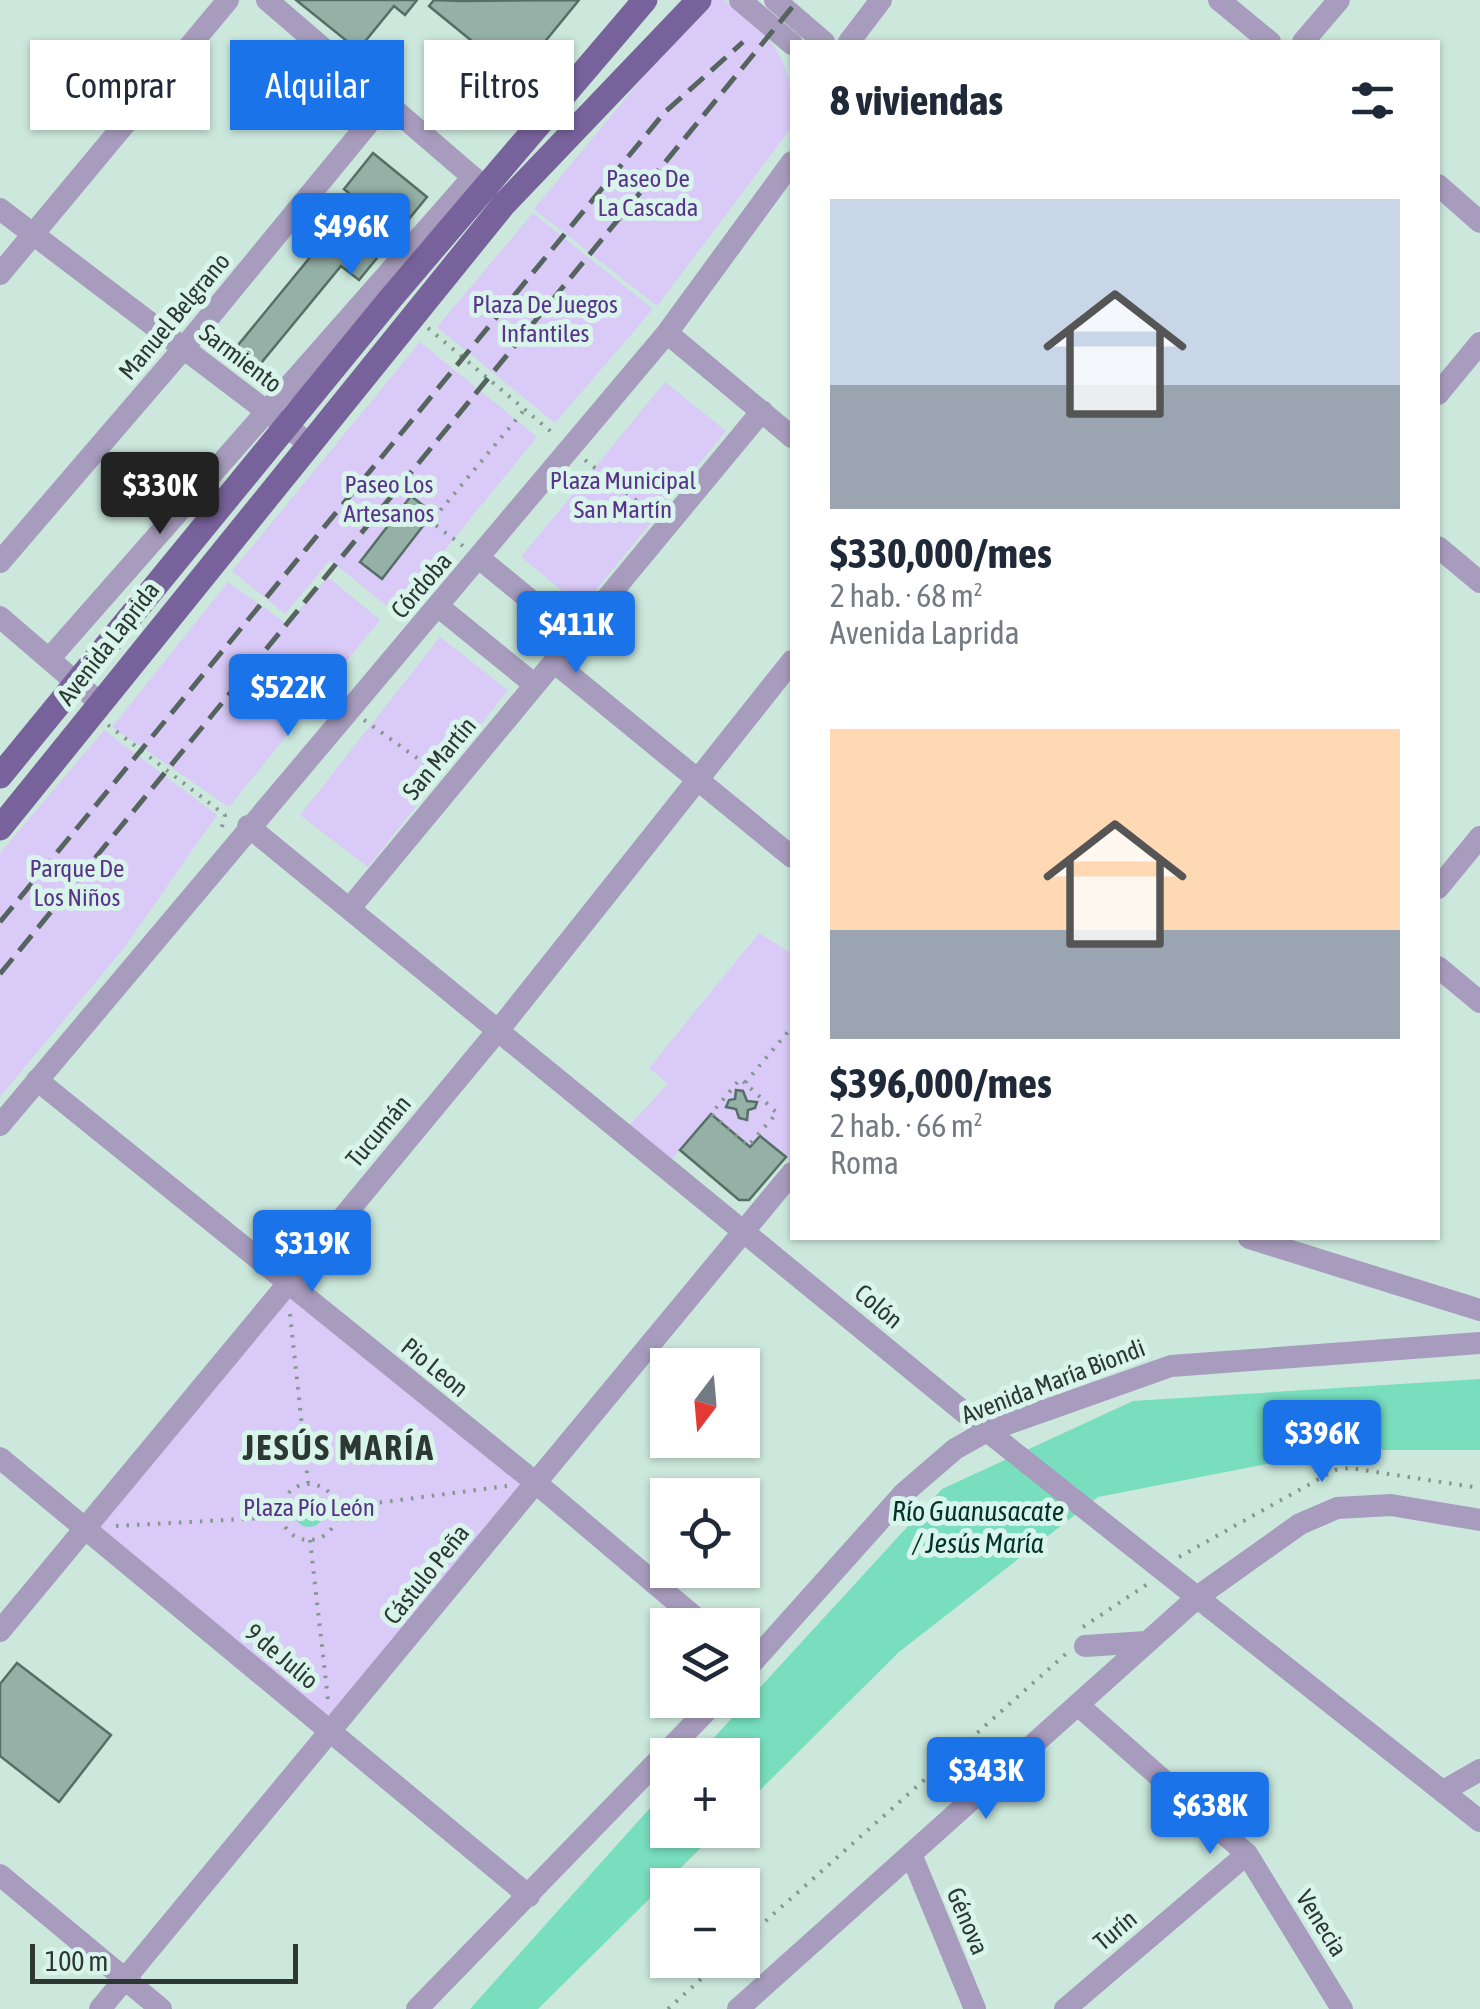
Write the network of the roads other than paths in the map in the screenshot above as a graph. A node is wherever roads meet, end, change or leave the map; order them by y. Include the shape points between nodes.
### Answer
1 (228, 0) edge
2 (266, 0) edge
3 (645, 0) edge
4 (699, 0) edge
5 (740, 0) edge
6 (775, 0) edge
7 (881, 0) edge
8 (1219, 0) edge
9 (1339, 0) edge
10 (313, 40) edge
11 (822, 40) edge
12 (851, 40) edge
13 (1268, 40) edge
14 (1306, 40) edge
15 (790, 42) edge
16 (404, 118) edge
17 (363, 130) edge
18 (790, 165) edge
19 (1440, 187) edge
20 (488, 190) junction
21 (0, 209) edge
22 (1480, 222) edge
23 (32, 235) junction
24 (0, 274) edge
25 (667, 333) junction
26 (1480, 343) edge
27 (183, 349) junction
28 (1440, 392) edge
29 (762, 411) junction
30 (286, 427) junction
31 (790, 435) edge
32 (1440, 549) edge
33 (479, 558) junction
34 (0, 562) edge
35 (1480, 582) edge
36 (439, 607) junction
37 (0, 617) edge
38 (575, 636) junction
39 (50, 660) junction
40 (554, 662) junction
41 (790, 664) edge
42 (76, 682) junction
43 (535, 685) junction
44 (108, 708) junction
45 (0, 776) edge
46 (697, 777) junction
47 (248, 826) junction
48 (0, 828) edge
49 (1480, 837) edge
50 (790, 854) edge
51 (1440, 886) edge
52 (350, 908) junction
53 (1440, 969) edge
54 (1480, 1002) edge
55 (500, 1028) junction
56 (37, 1080) junction
57 (0, 1125) edge
58 (790, 1175) edge
59 (745, 1230) junction
60 (1255, 1240) edge
61 (287, 1284) junction
62 (1480, 1310) edge
63 (1480, 1344) edge
64 (996, 1438) junction
65 (0, 1458) edge
66 (536, 1483) junction
67 (1480, 1520) edge
68 (85, 1528) junction
69 (1200, 1595) junction
70 (684, 1608) edge
71 (0, 1630) edge
72 (1146, 1642) junction
73 (1086, 1646) dead end
74 (760, 1650) edge
75 (1078, 1705) junction
76 (701, 1718) edge
77 (332, 1734) junction
78 (1480, 1770) edge
79 (1445, 1790) junction
80 (1480, 1821) edge
81 (1480, 1834) edge
82 (911, 1854) junction
83 (1247, 1854) junction
84 (0, 1875) edge
85 (529, 1896) junction
86 (125, 1978) junction
87 (100, 2009) edge
88 (161, 2009) edge
89 (417, 2009) edge
90 (738, 2009) edge
91 (975, 2009) edge
92 (1065, 2009) edge
93 (1342, 2009) edge

1 - 23 street
2 - 10 street
3 - 20 main road, Avenida Laprida
4 - 20 main road, Avenida Laprida
5 - 15 street
6 - 11 street
7 - 12 street
8 - 13 street
9 - 14 street
16 - 20 street
17 - 27 street, Manuel Belgrano
18 - 25 street, Córdoba
19 - 22 street
20 - 30 main road, Avenida Laprida
20 - 30 main road, Avenida Laprida via 411,314
21 - 23 street, Sarmiento
23 - 24 street
23 - 27 street, Sarmiento
25 - 29 street
25 - 33 street, Córdoba
26 - 28 street
27 - 30 street, Sarmiento
27 - 34 street, Manuel Belgrano
29 - 31 street
29 - 38 street, San Martín
30 - 39 street
30 - 42 main road, Avenida Laprida
30 - 44 main road, Avenida Laprida
32 - 35 street
33 - 36 street, Córdoba
33 - 38 street
36 - 43 street
36 - 47 street, Córdoba
37 - 39 street
38 - 40 street, San Martín
39 - 42 street
40 - 43 street, San Martín
40 - 46 street
41 - 46 street, Tucumán
42 - 44 street
42 - 45 main road, Avenida Laprida
43 - 52 street, San Martín
44 - 48 main road, Avenida Laprida
46 - 50 street
46 - 55 street, Tucumán
47 - 52 street, Colón
47 - 56 street, Córdoba
49 - 51 street
52 - 55 street, Colón
53 - 54 street
55 - 59 street, Colón
55 - 61 street, Tucumán
56 - 57 street, Córdoba
56 - 61 street, Pio Leon
58 - 59 street, Cástulo Peña
59 - 64 street, Colón
59 - 66 street, Cástulo Peña
60 - 62 street
61 - 66 street, Pio Leon
61 - 68 street, Tucumán
63 - 64 street, Avenida María Biondi via 1170,1366
64 - 69 street, Colón
64 - 74 street, Avenida María Biondi via 955,1449 904,1493
65 - 68 street, 9 de Julio
66 - 70 street, Pio Leon
66 - 77 street, Cástulo Peña
67 - 69 street via 1391,1505 1337,1508 1300,1524
68 - 71 street, Tucumán
68 - 77 street, 9 de Julio
69 - 72 street
69 - 79 street, Colón
72 - 73 street
72 - 75 street
75 - 82 street
75 - 83 street, Venecia
76 - 85 street
77 - 85 street, 9 de Julio
77 - 86 street, Cástulo Peña
78 - 79 street
79 - 80 street, Colón
79 - 81 street
82 - 90 street
82 - 91 street, Génova
83 - 92 street, Turín
83 - 93 street, Venecia
84 - 86 street
85 - 89 street
86 - 87 street, Cástulo Peña
86 - 88 street

